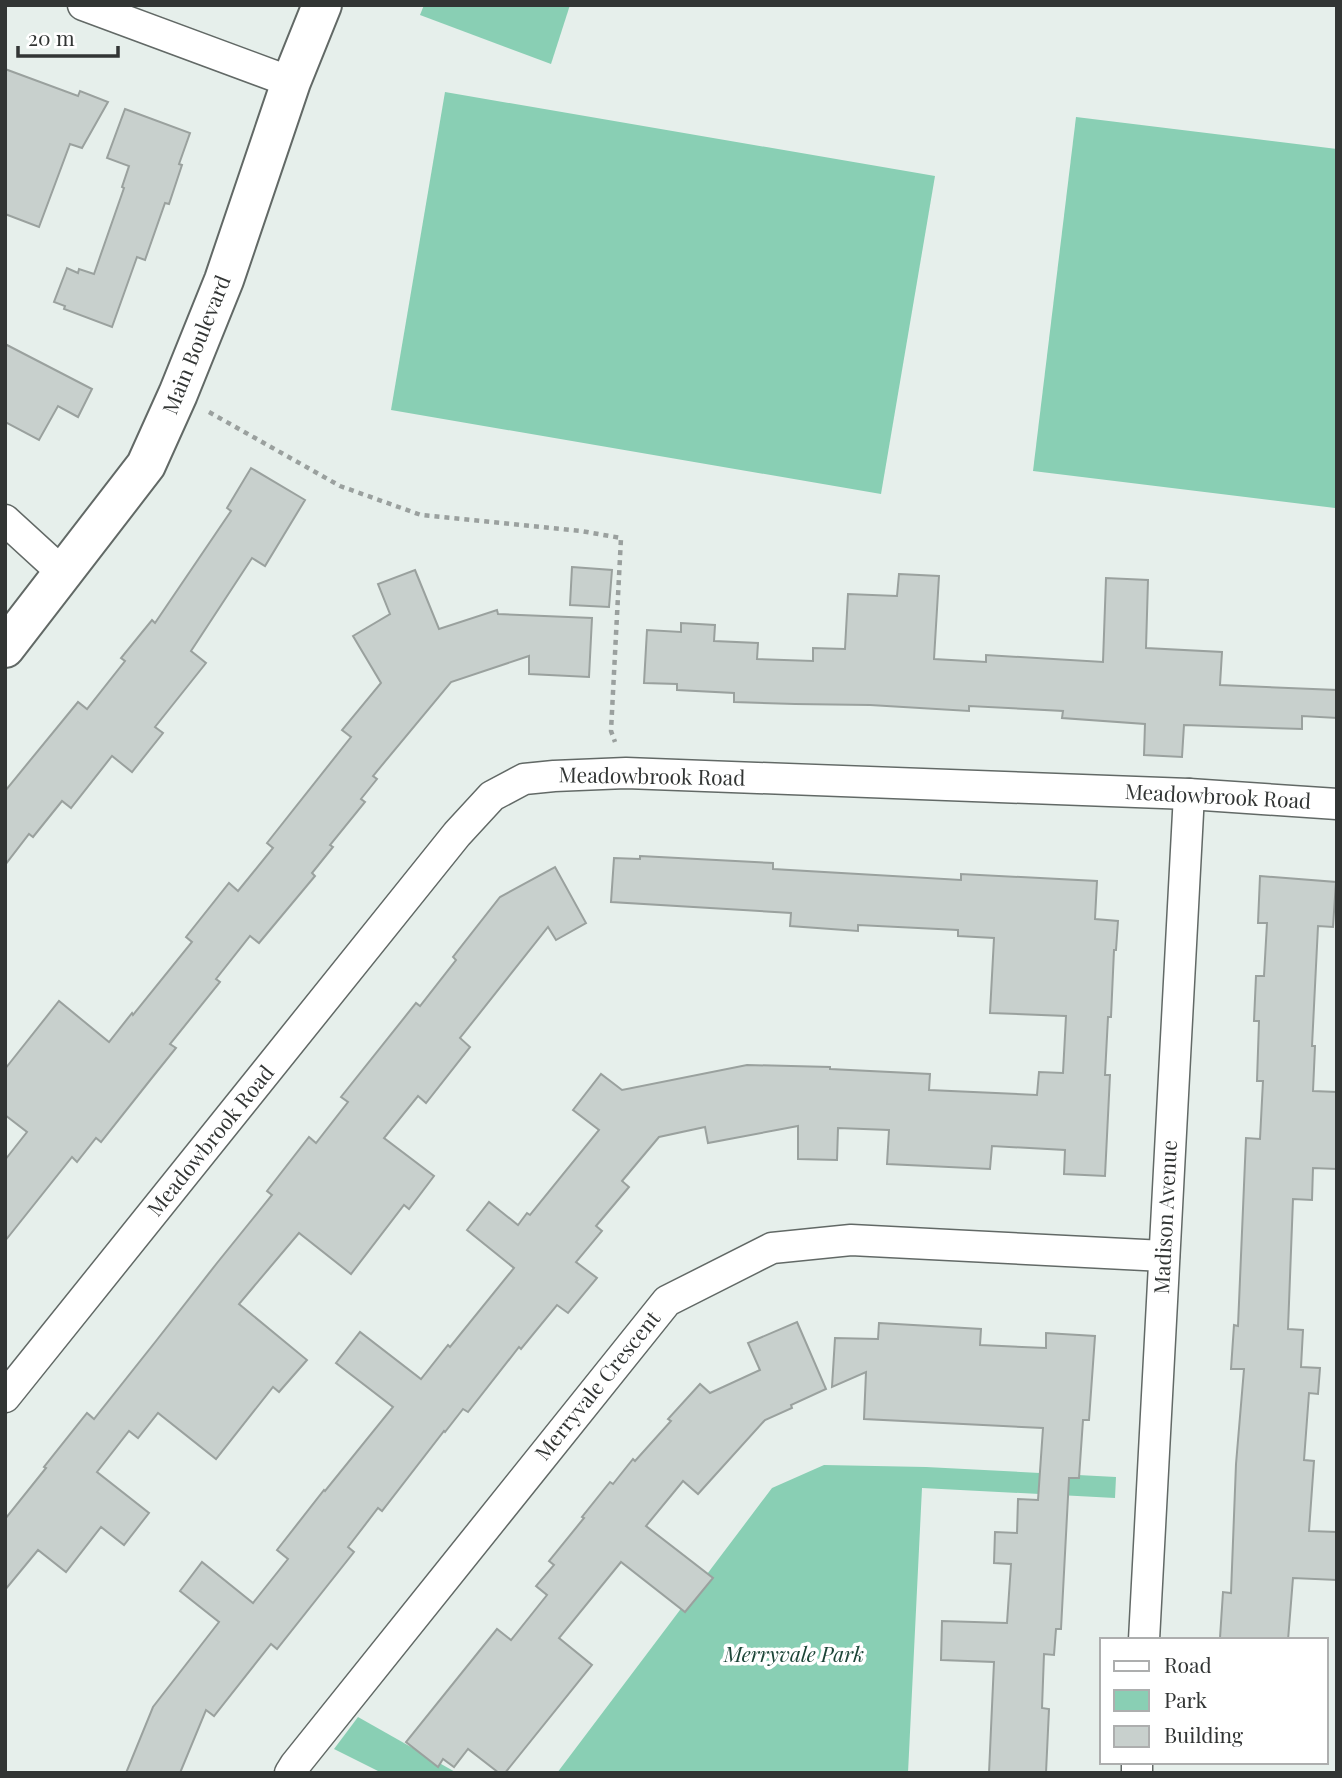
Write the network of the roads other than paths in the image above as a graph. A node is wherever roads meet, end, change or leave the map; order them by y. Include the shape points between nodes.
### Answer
1 (83, 5) edge
2 (322, 5) edge
3 (291, 82) junction
4 (5, 520) edge
5 (64, 573) junction
6 (5, 648) edge
7 (1189, 794) junction
8 (1337, 804) edge
9 (1164, 1256) junction
10 (5, 1397) edge
11 (1144, 1638) edge
12 (290, 1773) edge

1 - 3 street
2 - 3 street, Main Boulevard
3 - 5 street, Main Boulevard via 224,280 146,465
4 - 5 street
5 - 6 street, Main Boulevard
7 - 8 street, Meadowbrook Road
7 - 9 street, Madison Avenue
7 - 10 street, Meadowbrook Road via 626,774 524,779 492,796 440,856
9 - 11 street, Madison Avenue
9 - 12 street, Merryvale Crescent via 852,1240 772,1248 667,1301

